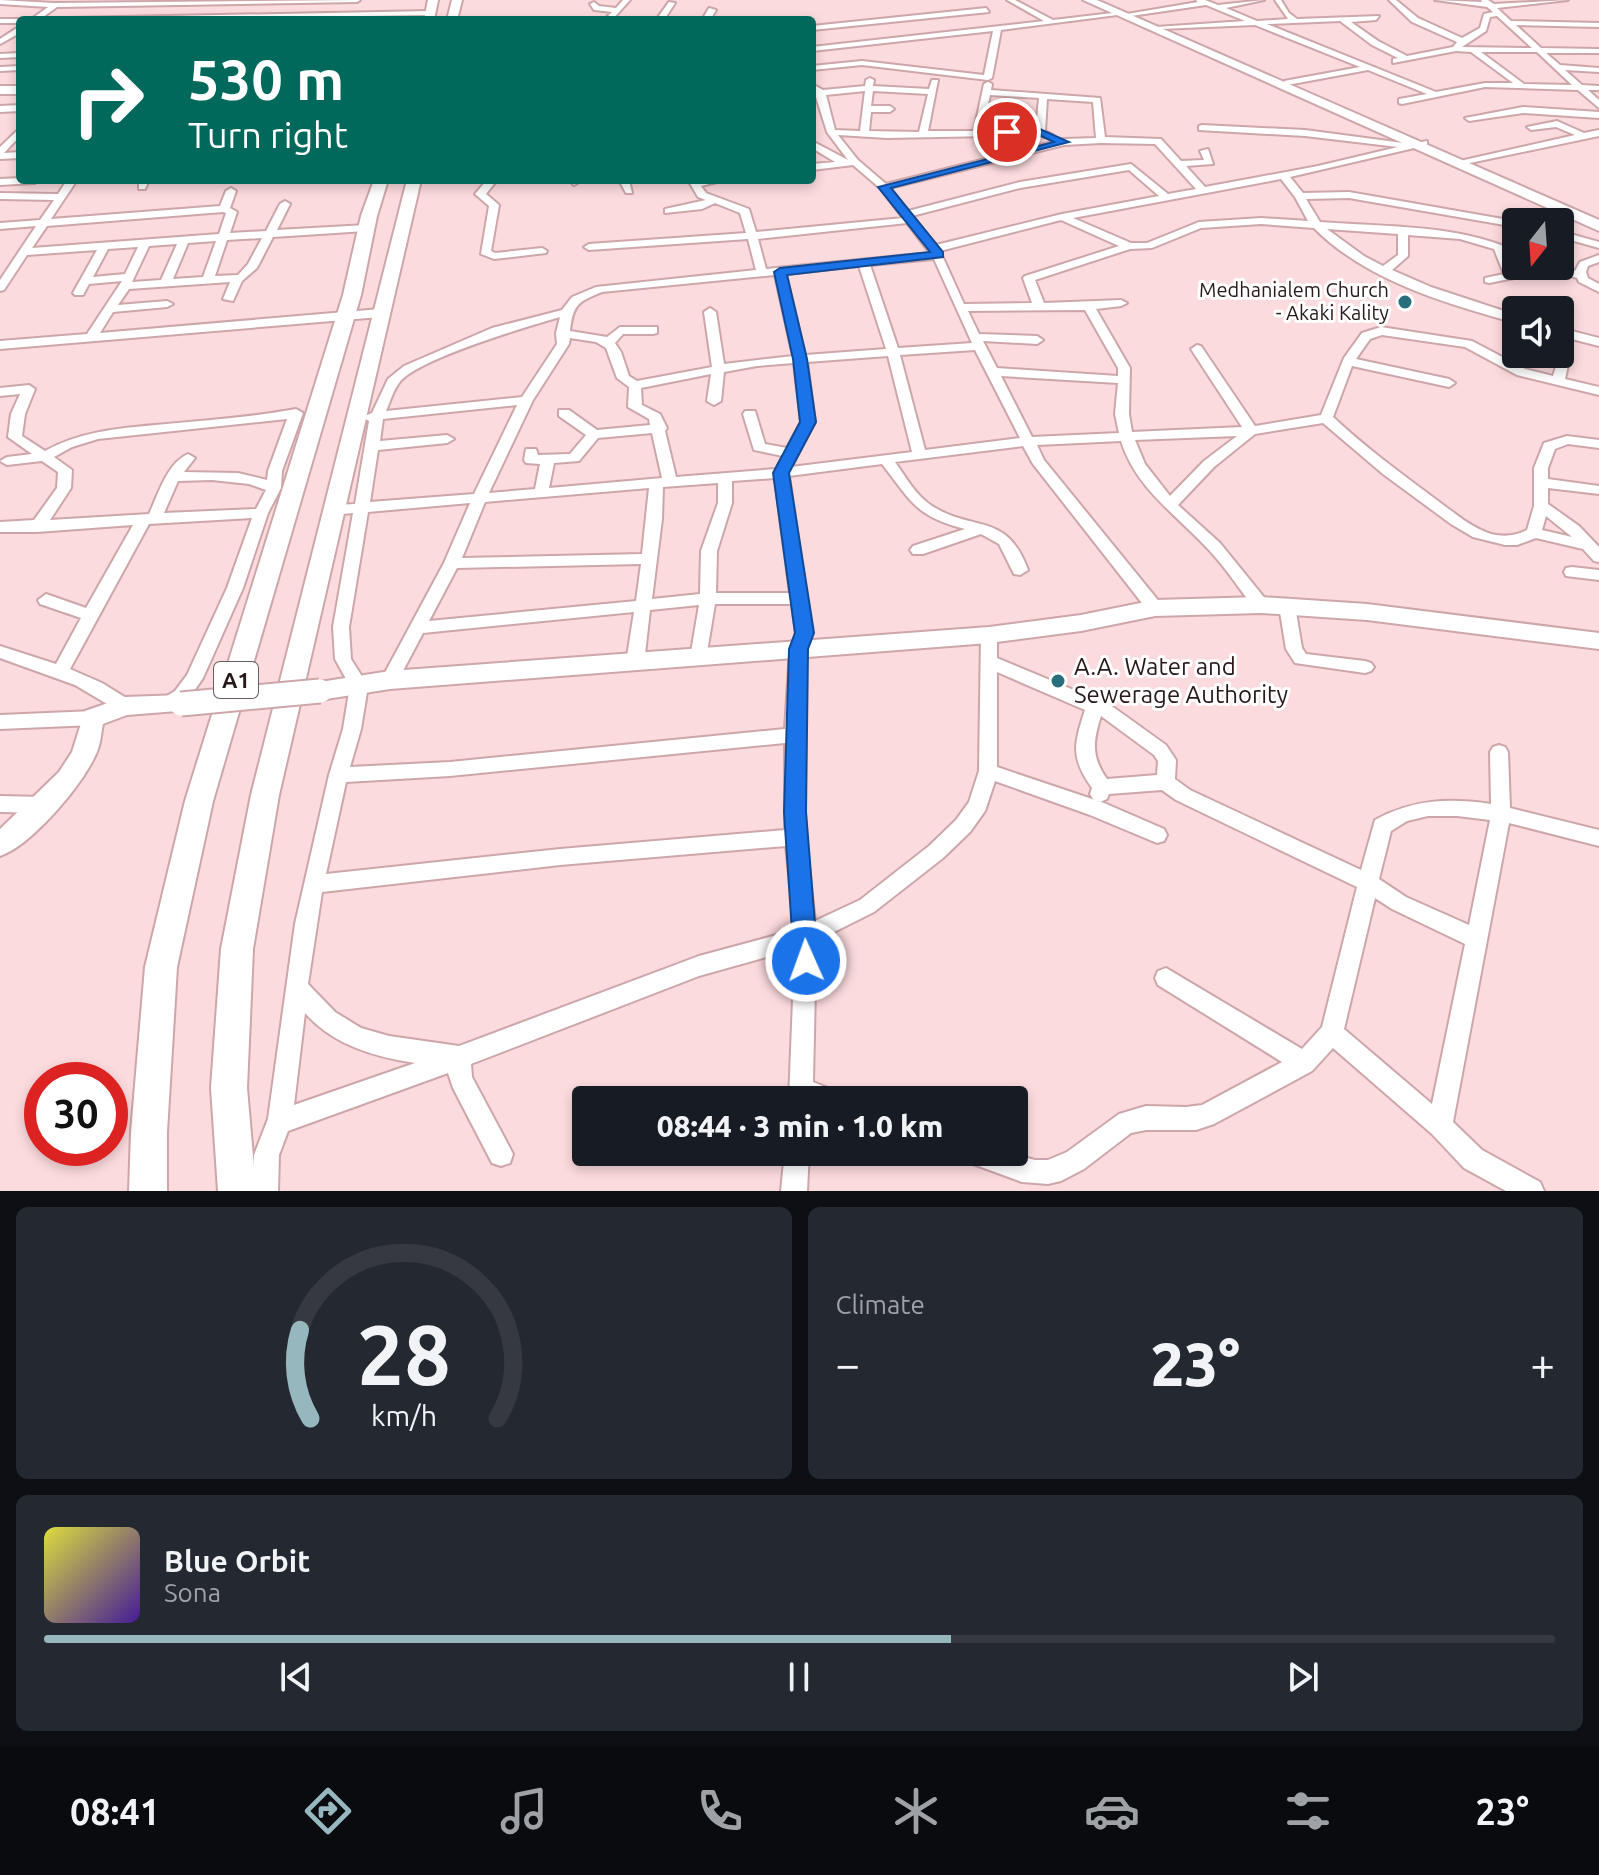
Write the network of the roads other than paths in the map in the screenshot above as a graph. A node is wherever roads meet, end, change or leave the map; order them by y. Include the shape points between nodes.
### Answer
1 (357, 0) edge
2 (627, 0) edge
3 (1010, 0) edge
4 (1088, 0) edge
5 (1097, 0) edge
6 (1261, 0) edge
7 (1278, 0) edge
8 (1392, 0) edge
9 (1438, 0) edge
10 (1565, 0) edge
11 (258, 1) edge
12 (306, 1) edge
13 (1202, 1) edge
14 (1554, 1) edge
15 (59, 2) edge
16 (191, 2) edge
17 (245, 2) edge
18 (4, 3) edge
19 (671, 3) dead end
20 (124, 4) junction
21 (594, 4) dead end
22 (1219, 4) edge
23 (1491, 6) edge
24 (616, 10) junction
25 (712, 10) dead end
26 (986, 10) dead end
27 (174, 11) junction
28 (113, 12) junction
29 (362, 14) edge
30 (1126, 14) junction
31 (1536, 15) dead end
32 (39, 16) edge
33 (53, 16) edge
34 (108, 16) edge
35 (168, 16) edge
36 (230, 16) edge
37 (327, 16) edge
38 (407, 16) edge
39 (611, 16) edge
40 (663, 16) edge
41 (708, 16) edge
42 (913, 18) junction
43 (1376, 18) dead end
44 (1294, 20) junction
45 (1346, 20) junction
46 (1052, 22) junction
47 (1255, 22) junction
48 (1512, 23) junction
49 (1546, 24) junction
50 (1599, 25) edge
51 (1160, 27) junction
52 (816, 28) edge
53 (997, 29) junction
54 (938, 36) junction
55 (1578, 40) dead end
56 (845, 45) junction
57 (1459, 45) junction
58 (816, 49) edge
59 (1473, 49) junction
60 (1538, 49) junction
61 (1585, 50) junction
62 (1599, 51) edge
63 (1406, 59) junction
64 (862, 63) junction
65 (1368, 67) junction
66 (1556, 67) junction
67 (816, 68) edge
68 (1599, 70) edge
69 (938, 73) junction
70 (988, 78) junction
71 (1287, 83) junction
72 (1522, 86) junction
73 (1578, 87) junction
74 (869, 88) junction
75 (1599, 88) edge
76 (932, 92) junction
77 (988, 92) junction
78 (1433, 93) junction
79 (1043, 96) junction
80 (818, 99) edge
81 (1402, 101) dead end
82 (868, 104) junction
83 (1599, 105) edge
84 (890, 109) dead end
85 (1599, 115) edge
86 (1469, 118) dead end
87 (1531, 127) dead end
88 (1202, 128) dead end
89 (831, 132) junction
90 (1040, 132) junction
91 (1599, 133) edge
92 (864, 134) junction
93 (923, 134) junction
94 (978, 134) junction
95 (1581, 135) junction
96 (16, 136) edge
97 (1101, 140) junction
98 (1121, 140) junction
99 (1064, 142) junction
100 (1418, 145) junction
101 (816, 146) edge
102 (1205, 151) dead end
103 (0, 154) edge
104 (1128, 159) junction
105 (1465, 161) junction
106 (849, 163) junction
107 (1178, 164) junction
108 (816, 167) edge
109 (1284, 176) junction
110 (69, 184) edge
111 (380, 184) edge
112 (413, 184) edge
113 (489, 184) edge
114 (695, 184) edge
115 (884, 187) junction
116 (1201, 189) junction
117 (231, 191) dead end
118 (1164, 195) junction
119 (0, 196) edge
120 (1300, 196) junction
121 (61, 197) junction
122 (714, 200) junction
123 (285, 204) dead end
124 (224, 209) junction
125 (669, 211) dead end
126 (909, 217) junction
127 (1062, 217) junction
128 (1599, 219) edge
129 (1502, 222) edge
130 (43, 224) junction
131 (0, 226) edge
132 (1599, 226) edge
133 (366, 228) junction
134 (1321, 228) junction
135 (268, 234) junction
136 (752, 236) junction
137 (223, 237) junction
138 (1403, 237) junction
139 (1574, 238) edge
140 (184, 240) junction
141 (145, 243) junction
142 (1599, 245) edge
143 (104, 246) junction
144 (1129, 246) junction
145 (589, 247) dead end
146 (542, 251) dead end
147 (1501, 251) joint
148 (23, 252) junction
149 (936, 252) junction
150 (1599, 258) edge
151 (864, 264) junction
152 (1384, 271) junction
153 (780, 272) junction
154 (762, 273) junction
155 (1574, 274) edge
156 (1581, 276) junction
157 (237, 280) junction
158 (1489, 280) dead end
159 (86, 281) junction
160 (127, 282) junction
161 (207, 282) junction
162 (165, 284) junction
163 (0, 288) edge
164 (1599, 289) edge
165 (79, 293) dead end
166 (229, 299) dead end
167 (1121, 303) dead end
168 (167, 304) dead end
169 (1039, 306) junction
170 (1089, 306) junction
171 (960, 308) junction
172 (110, 309) junction
173 (566, 312) junction
174 (710, 312) dead end
175 (380, 313) junction
176 (1502, 314) edge
177 (344, 317) junction
178 (653, 330) dead end
179 (1574, 336) edge
180 (91, 337) junction
181 (563, 339) junction
182 (1037, 340) dead end
183 (976, 341) junction
184 (609, 342) junction
185 (1599, 342) edge
186 (0, 345) edge
187 (1197, 349) dead end
188 (893, 352) junction
189 (800, 359) junction
190 (1348, 361) junction
191 (718, 367) junction
192 (1561, 368) edge
193 (994, 372) junction
194 (1125, 380) junction
195 (1449, 383) dead end
196 (1558, 383) junction
197 (635, 385) junction
198 (1599, 391) edge
199 (0, 392) edge
200 (526, 400) junction
201 (714, 401) dead end
202 (564, 413) dead end
203 (750, 414) dead end
204 (365, 418) junction
205 (1326, 418) junction
206 (660, 428) junction
207 (1251, 431) junction
208 (594, 434) junction
209 (1126, 436) junction
210 (447, 439) dead end
211 (20, 441) junction
212 (1029, 441) junction
213 (1599, 444) edge
214 (372, 446) junction
215 (531, 452) dead end
216 (792, 453) junction
217 (919, 454) junction
218 (44, 457) junction
219 (188, 458) dead end
220 (885, 459) junction
221 (548, 460) junction
222 (4, 464) edge
223 (781, 473) junction
224 (173, 477) junction
225 (725, 478) junction
226 (1541, 483) junction
227 (663, 484) junction
228 (274, 488) junction
229 (1599, 490) edge
230 (541, 493) junction
231 (482, 498) junction
232 (1170, 505) junction
233 (1541, 506) junction
234 (361, 507) junction
235 (333, 510) junction
236 (261, 513) junction
237 (150, 518) junction
238 (0, 527) edge
239 (37, 527) junction
240 (980, 529) junction
241 (1534, 533) junction
242 (918, 550) dead end
243 (1594, 551) edge
244 (647, 559) junction
245 (452, 563) junction
246 (1020, 570) dead end
247 (1572, 572) dead end
248 (1599, 575) edge
249 (800, 598) junction
250 (708, 599) junction
251 (46, 600) dead end
252 (642, 605) junction
253 (1261, 605) junction
254 (1287, 606) junction
255 (1155, 608) junction
256 (88, 615) junction
257 (418, 628) junction
258 (989, 635) junction
259 (1599, 641) edge
260 (798, 649) junction
261 (0, 652) edge
262 (698, 658) junction
263 (990, 662) junction
264 (635, 663) junction
265 (1365, 667) dead end
266 (60, 671) junction
267 (390, 680) junction
268 (359, 686) junction
269 (174, 704) junction
270 (1096, 704) junction
271 (125, 706) junction
272 (94, 718) junction
273 (0, 722) edge
274 (794, 735) junction
275 (1499, 752) dead end
276 (988, 771) junction
277 (338, 775) junction
278 (1165, 782) junction
279 (1102, 787) junction
280 (0, 804) edge
281 (44, 805) junction
282 (1097, 809) junction
283 (1501, 814) junction
284 (1157, 835) dead end
285 (795, 837) junction
286 (1599, 838) edge
287 (0, 845) edge
288 (316, 884) junction
289 (1370, 884) junction
290 (806, 936) junction
291 (1476, 939) junction
292 (1166, 978) dead end
293 (297, 987) junction
294 (1332, 1033) junction
295 (458, 1057) junction
296 (1304, 1063) junction
297 (801, 1086) edge
298 (280, 1122) junction
299 (1440, 1126) junction
300 (501, 1154) dead end
301 (796, 1166) edge
302 (1014, 1166) edge
303 (148, 1191) edge
304 (237, 1191) edge
305 (265, 1191) edge
306 (794, 1191) edge
307 (1531, 1191) edge

1 - 12 street
2 - 24 street
3 - 46 street
4 - 30 main road
5 - 30 main road
6 - 22 street
7 - 44 street
8 - 57 street
9 - 23 street
10 - 14 street
11 - 12 street
11 - 17 street
13 - 22 street
13 - 30 street
14 - 23 street
15 - 18 street
15 - 20 street
15 - 32 street
16 - 17 street
16 - 20 street
16 - 27 street
17 - 36 street
19 - 40 street
20 - 28 street
21 - 24 street
22 - 47 street
23 - 48 street
23 - 57 street via 1483,29
24 - 39 street
25 - 41 street
26 - 42 street
27 - 28 street
27 - 35 street
28 - 33 street
28 - 34 street
29 - 37 street
29 - 38 street
30 - 46 street
30 - 51 main road
30 - 100 main road
31 - 49 street
42 - 52 street
42 - 54 street
43 - 45 street
44 - 45 street
44 - 47 street
45 - 63 street
46 - 53 street
47 - 51 street
47 - 65 street
48 - 49 street
48 - 60 street
49 - 50 street
51 - 71 main road
53 - 54 street
53 - 70 street
54 - 56 street
55 - 61 street
56 - 58 street
56 - 64 street
57 - 59 street
57 - 63 street
59 - 60 street
59 - 72 street
60 - 61 street
60 - 66 street
61 - 62 street
63 - 65 street
64 - 67 street
64 - 69 street
64 - 74 street via 870,76
65 - 71 street
65 - 78 street
66 - 68 street
66 - 73 street
69 - 70 street
69 - 76 street
70 - 77 street
71 - 100 main road
72 - 73 street
72 - 78 street
73 - 75 street
73 - 83 street
74 - 76 street
74 - 80 street
74 - 82 street
76 - 93 street
77 - 79 street
77 - 94 street
78 - 81 street
79 - 90 street
79 - 97 street via 1097,100
80 - 82 street
80 - 89 street
82 - 84 street
82 - 92 street
85 - 86 street via 1523,110
87 - 95 street via 1557,124
88 - 100 street
89 - 92 street
89 - 106 street
90 - 94 street
90 - 99 street
91 - 95 street
92 - 93 street
93 - 94 street
95 - 105 street
96 - 103 street
97 - 98 street
97 - 99 street
98 - 104 street
98 - 107 street via 1158,141
99 - 115 street
100 - 105 main road
100 - 109 street
100 - 132 main road
101 - 106 street
102 - 107 street via 1210,162
104 - 118 street
104 - 126 street
105 - 128 main road
106 - 108 street
106 - 115 street
107 - 116 street
109 - 116 street
109 - 120 street
110 - 121 street
111 - 133 main road, A1
112 - 175 main road, A1
113 - 146 street via 480,194 494,205 485,252 494,256
114 - 122 street
115 - 126 street
116 - 118 street
117 - 124 street
118 - 127 street
119 - 121 street
120 - 129 street via 1349,195
120 - 134 street
121 - 130 street
122 - 125 street
122 - 136 street via 745,211
123 - 135 street
124 - 130 street
124 - 137 street via 232,212
126 - 136 street
126 - 149 street
127 - 144 street
127 - 149 street
130 - 131 street
130 - 148 street
133 - 135 street
133 - 177 main road, A1
134 - 138 street
134 - 144 street via 1267,221 1209,224 1142,247
134 - 152 street via 1351,256
135 - 137 street
135 - 157 street via 253,266
136 - 145 street
136 - 154 street
137 - 140 street
137 - 161 street
138 - 147 street
138 - 152 street via 1403,256
139 - 142 street
140 - 141 street
140 - 162 street
141 - 143 street
141 - 160 street
143 - 148 street
143 - 159 street
144 - 169 street via 1029,278
147 - 158 street via 1510,276
148 - 163 street
149 - 151 street
149 - 171 street
150 - 156 street via 1584,264
151 - 153 street
151 - 188 street
152 - 176 street
153 - 154 street
153 - 189 street
154 - 173 street via 600,289 576,299
155 - 156 street
156 - 164 street
157 - 161 street
157 - 166 street
159 - 160 street
159 - 165 street
160 - 162 street
160 - 172 street
161 - 162 street
167 - 170 street
168 - 172 street
169 - 170 street
169 - 171 street
170 - 194 street via 1124,368
171 - 183 street
172 - 180 street
173 - 181 street
173 - 204 street via 496,331 408,369
174 - 191 street
175 - 177 street
175 - 204 main road, A1
177 - 180 street
177 - 303 main road, A1 via 199,801 161,967
178 - 184 street via 620,331
179 - 185 street
180 - 186 street
181 - 184 street
181 - 200 street
182 - 183 street
183 - 188 street
183 - 193 street
184 - 197 street via 618,351 623,378
187 - 207 street
188 - 189 street
188 - 217 street
189 - 191 street
189 - 216 street via 808,422
190 - 195 street
190 - 196 street via 1366,336 1381,331 1468,344 1510,367
190 - 205 street
191 - 197 street
191 - 201 street
192 - 196 street
193 - 194 street
193 - 212 street
194 - 209 street via 1120,405
196 - 198 street
197 - 206 street via 635,407 655,417
199 - 211 street via 29,389 13,433
200 - 204 street
200 - 231 street
202 - 208 street
203 - 216 street via 759,447
204 - 214 street
204 - 235 main road, A1
205 - 207 street
205 - 241 street via 1367,455 1473,531 1504,541
206 - 208 street
206 - 227 street
207 - 209 street
207 - 232 street
208 - 221 street via 574,458
209 - 212 street
209 - 232 street via 1148,483
210 - 214 street
211 - 218 street
211 - 222 street
212 - 217 street
212 - 255 street via 1048,475
213 - 226 street via 1555,442 1546,452
214 - 234 street
215 - 221 street via 531,460
216 - 223 street
217 - 220 street
218 - 222 street
218 - 228 street via 97,435 296,413
218 - 239 street via 60,464 65,478 58,499
219 - 224 street
220 - 223 street
220 - 240 street via 928,509
221 - 230 street
223 - 225 street
223 - 249 street
224 - 228 street via 239,478
224 - 237 street
225 - 227 street
225 - 250 street via 725,503 709,551
226 - 229 street
226 - 233 street
227 - 230 street
227 - 244 street
228 - 236 street
230 - 231 street
231 - 234 street
231 - 245 street
232 - 253 street via 1215,547
233 - 241 street
233 - 243 street
234 - 235 street
234 - 268 street via 341,627 343,659
235 - 304 main road, A1 via 265,795 237,949 229,1088
236 - 237 street
236 - 269 street via 235,588 194,678
237 - 239 street
237 - 256 street
238 - 239 street
240 - 242 street
240 - 246 street via 1011,545
241 - 243 street
244 - 245 street
244 - 252 street
245 - 257 street
247 - 248 street
249 - 250 street
249 - 260 street via 804,633
250 - 252 street
250 - 262 street
251 - 256 street
252 - 257 street
252 - 264 street
253 - 254 main road
253 - 255 main road
254 - 259 main road
254 - 265 street via 1294,649 1301,659
255 - 258 main road
256 - 266 street
257 - 267 street
258 - 260 main road
258 - 263 street
260 - 262 main road
260 - 274 street
261 - 266 street
262 - 264 main road
263 - 270 street
263 - 276 street
264 - 267 main road
266 - 271 street
267 - 268 main road
268 - 269 main road, bridge
268 - 277 street
269 - 271 main road
270 - 278 street via 1160,750 1167,760
270 - 279 street via 1082,755
271 - 272 main road
272 - 273 street
272 - 281 main road via 77,766
274 - 277 street
274 - 285 street
275 - 283 street
276 - 282 street
276 - 290 street via 978,805 936,852 867,906
277 - 288 street
278 - 279 street
278 - 289 street
279 - 282 street
280 - 281 street
281 - 287 main road
282 - 284 street
283 - 286 street
283 - 289 street via 1444,807 1391,818 1382,826
283 - 291 street
285 - 288 street
285 - 290 street
288 - 293 street
289 - 291 street
289 - 294 street
290 - 295 street via 699,966
290 - 297 street
291 - 299 street
292 - 296 street
293 - 295 street via 325,1019 353,1037
293 - 298 street
294 - 296 street
294 - 299 street
295 - 298 street
295 - 300 street via 461,1080
296 - 302 street via 1192,1121 1140,1118 1124,1123 1056,1172 1040,1175
298 - 305 street via 264,1156
299 - 307 street via 1473,1159
301 - 306 street

